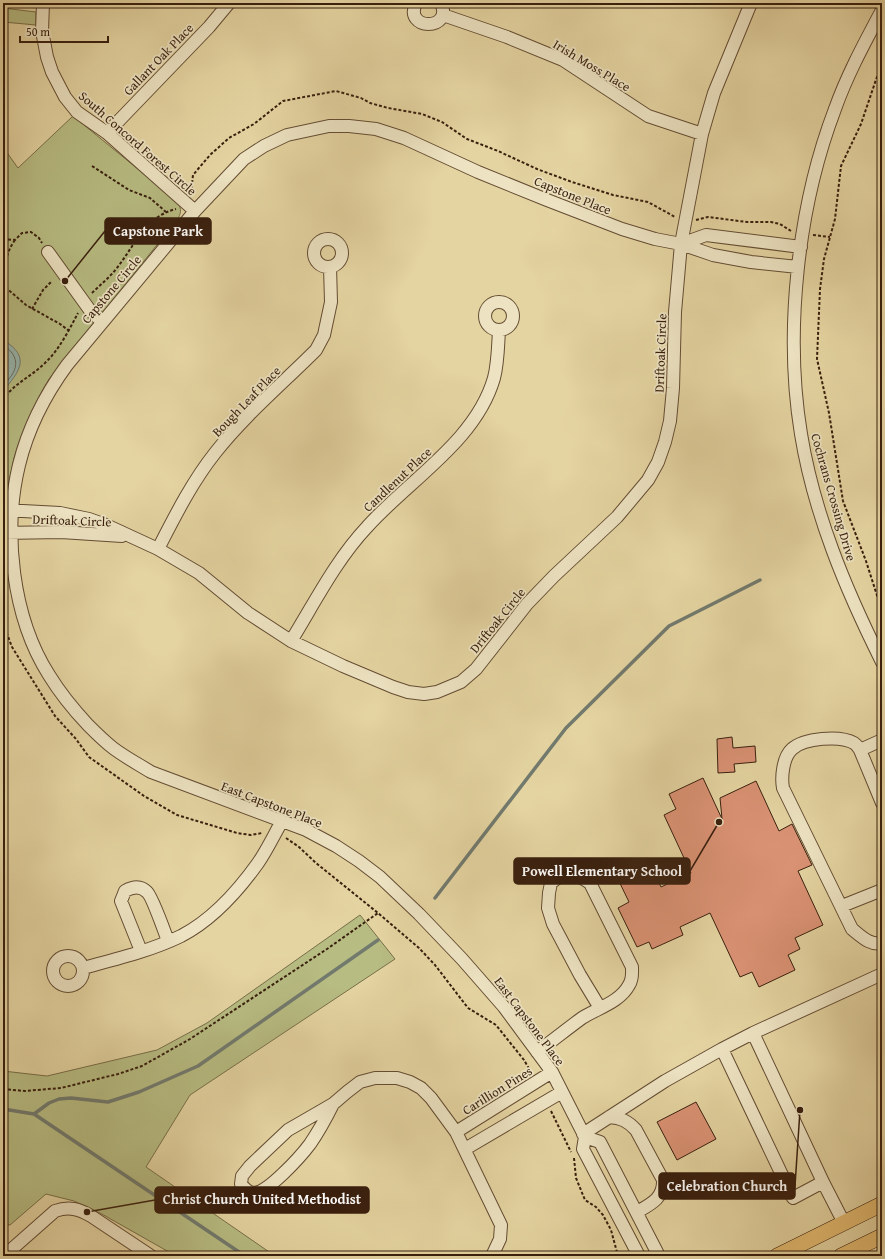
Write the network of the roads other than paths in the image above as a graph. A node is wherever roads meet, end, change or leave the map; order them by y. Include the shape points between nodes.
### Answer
1 (43, 3) edge
2 (229, 3) edge
3 (416, 3) edge
4 (751, 3) edge
5 (442, 9) edge
6 (882, 10) edge
7 (107, 133) junction
8 (702, 134) junction
9 (457, 161) joint
10 (195, 211) junction
11 (681, 244) junction
12 (800, 247) junction
13 (48, 252) road end
14 (330, 267) dead end
15 (798, 267) junction
16 (102, 322) junction
17 (499, 330) dead end
18 (7, 510) edge
19 (7, 533) edge
20 (131, 537) junction
21 (158, 549) junction
22 (291, 641) junction
23 (882, 662) edge
24 (882, 740) edge
25 (860, 750) junction
26 (882, 802) edge
27 (282, 821) junction
28 (882, 890) edge
29 (842, 906) junction
30 (168, 941) junction
31 (882, 943) edge
32 (141, 951) junction
33 (83, 968) dead end
34 (882, 974) edge
35 (600, 1008) junction
36 (753, 1033) junction
37 (722, 1049) junction
38 (537, 1052) junction
39 (552, 1072) junction
40 (562, 1092) junction
41 (333, 1104) junction
42 (609, 1117) junction
43 (456, 1132) junction
44 (584, 1136) junction
45 (464, 1149) junction
46 (823, 1182) junction
47 (882, 1204) edge
48 (637, 1212) junction
49 (844, 1223) junction
50 (882, 1236) edge
51 (4, 1256) edge
52 (151, 1256) edge
53 (492, 1256) edge
54 (639, 1256) edge
55 (659, 1256) edge
56 (777, 1256) edge
57 (841, 1256) edge

1 - 7 street, South Concord Forest Circle via 42,30 47,57 58,84 77,112
2 - 7 street, Gallant Oak Place
3 - 5 street, Irish Moss Place via 416,18 424,24 433,24 441,19
4 - 8 street, Driftoak Circle via 714,93
5 - 8 street, Irish Moss Place via 563,60 648,116
6 - 12 street, Cochrans Crossing Drive via 856,59 835,109 814,175
7 - 10 street, South Concord Forest Circle
8 - 11 street, Driftoak Circle
9 - 10 street, Capstone Circle via 376,129 329,126 307,130 286,135 244,159
9 - 11 street, Capstone Place via 478,172 622,229
10 - 16 street, Capstone Circle
11 - 12 street via 706,235
11 - 15 street, Capstone Place via 713,255
11 - 22 street, Driftoak Circle via 675,312 672,401 665,442 658,462 632,501 527,604 476,669 461,682 437,692 408,692 343,666
12 - 15 street, Cochrans Crossing Drive
13 - 16 street via 89,309
14 - 21 street, Bough Leaf Place via 331,302 324,335 316,350 230,434 214,454 178,510
15 - 23 street, Cochrans Crossing Drive via 794,327 796,391 807,463 838,567
16 - 18 street, Capstone Circle via 55,382 38,412 19,463
17 - 22 street, Candlenut Place via 494,377 481,409 471,424 354,542
18 - 19 street, Capstone Circle
18 - 20 street, Driftoak Circle via 89,519
19 - 20 street, Driftoak Circle via 61,532
19 - 27 street, East Capstone Place via 18,600 36,652 48,675 80,716 112,747 151,772
20 - 21 street, Driftoak Circle
21 - 22 street, Driftoak Circle via 199,573 248,613
24 - 25 street
25 - 26 street
25 - 29 street via 856,744 843,739 814,740 800,744 790,750 781,776 783,788
27 - 30 street via 258,862 235,892 200,924
27 - 38 street, East Capstone Place via 336,846 380,877 462,959 504,1007
28 - 29 street
29 - 31 street via 852,929 865,939 876,944
30 - 32 street
30 - 32 street via 148,893 132,887 125,891 122,901
32 - 33 street
34 - 36 street
35 - 35 street via 620,996 629,985 632,967 590,883 570,873 561,875 551,883 548,908 553,924 580,976
35 - 38 street via 582,1018
36 - 37 street
36 - 46 street
37 - 42 street
37 - 46 street via 793,1198
38 - 39 street, East Capstone Place
39 - 40 street, East Capstone Place
39 - 43 street, Carillion Pines
40 - 44 street, East Capstone Place
40 - 45 street
41 - 41 street via 288,1130 250,1166 242,1176 241,1184 247,1191 263,1191 294,1162 309,1146
41 - 43 street via 360,1082 375,1078 397,1078 421,1088 432,1098
42 - 44 street
42 - 48 street via 630,1123 663,1180 659,1196 651,1205
43 - 45 street
44 - 48 street via 600,1142
44 - 54 street, East Capstone Place via 583,1149
45 - 53 street via 501,1225 500,1239
46 - 49 street
47 - 49 main road
48 - 55 street
49 - 56 main road
50 - 57 main road
51 - 52 street via 55,1211 72,1208 83,1211

